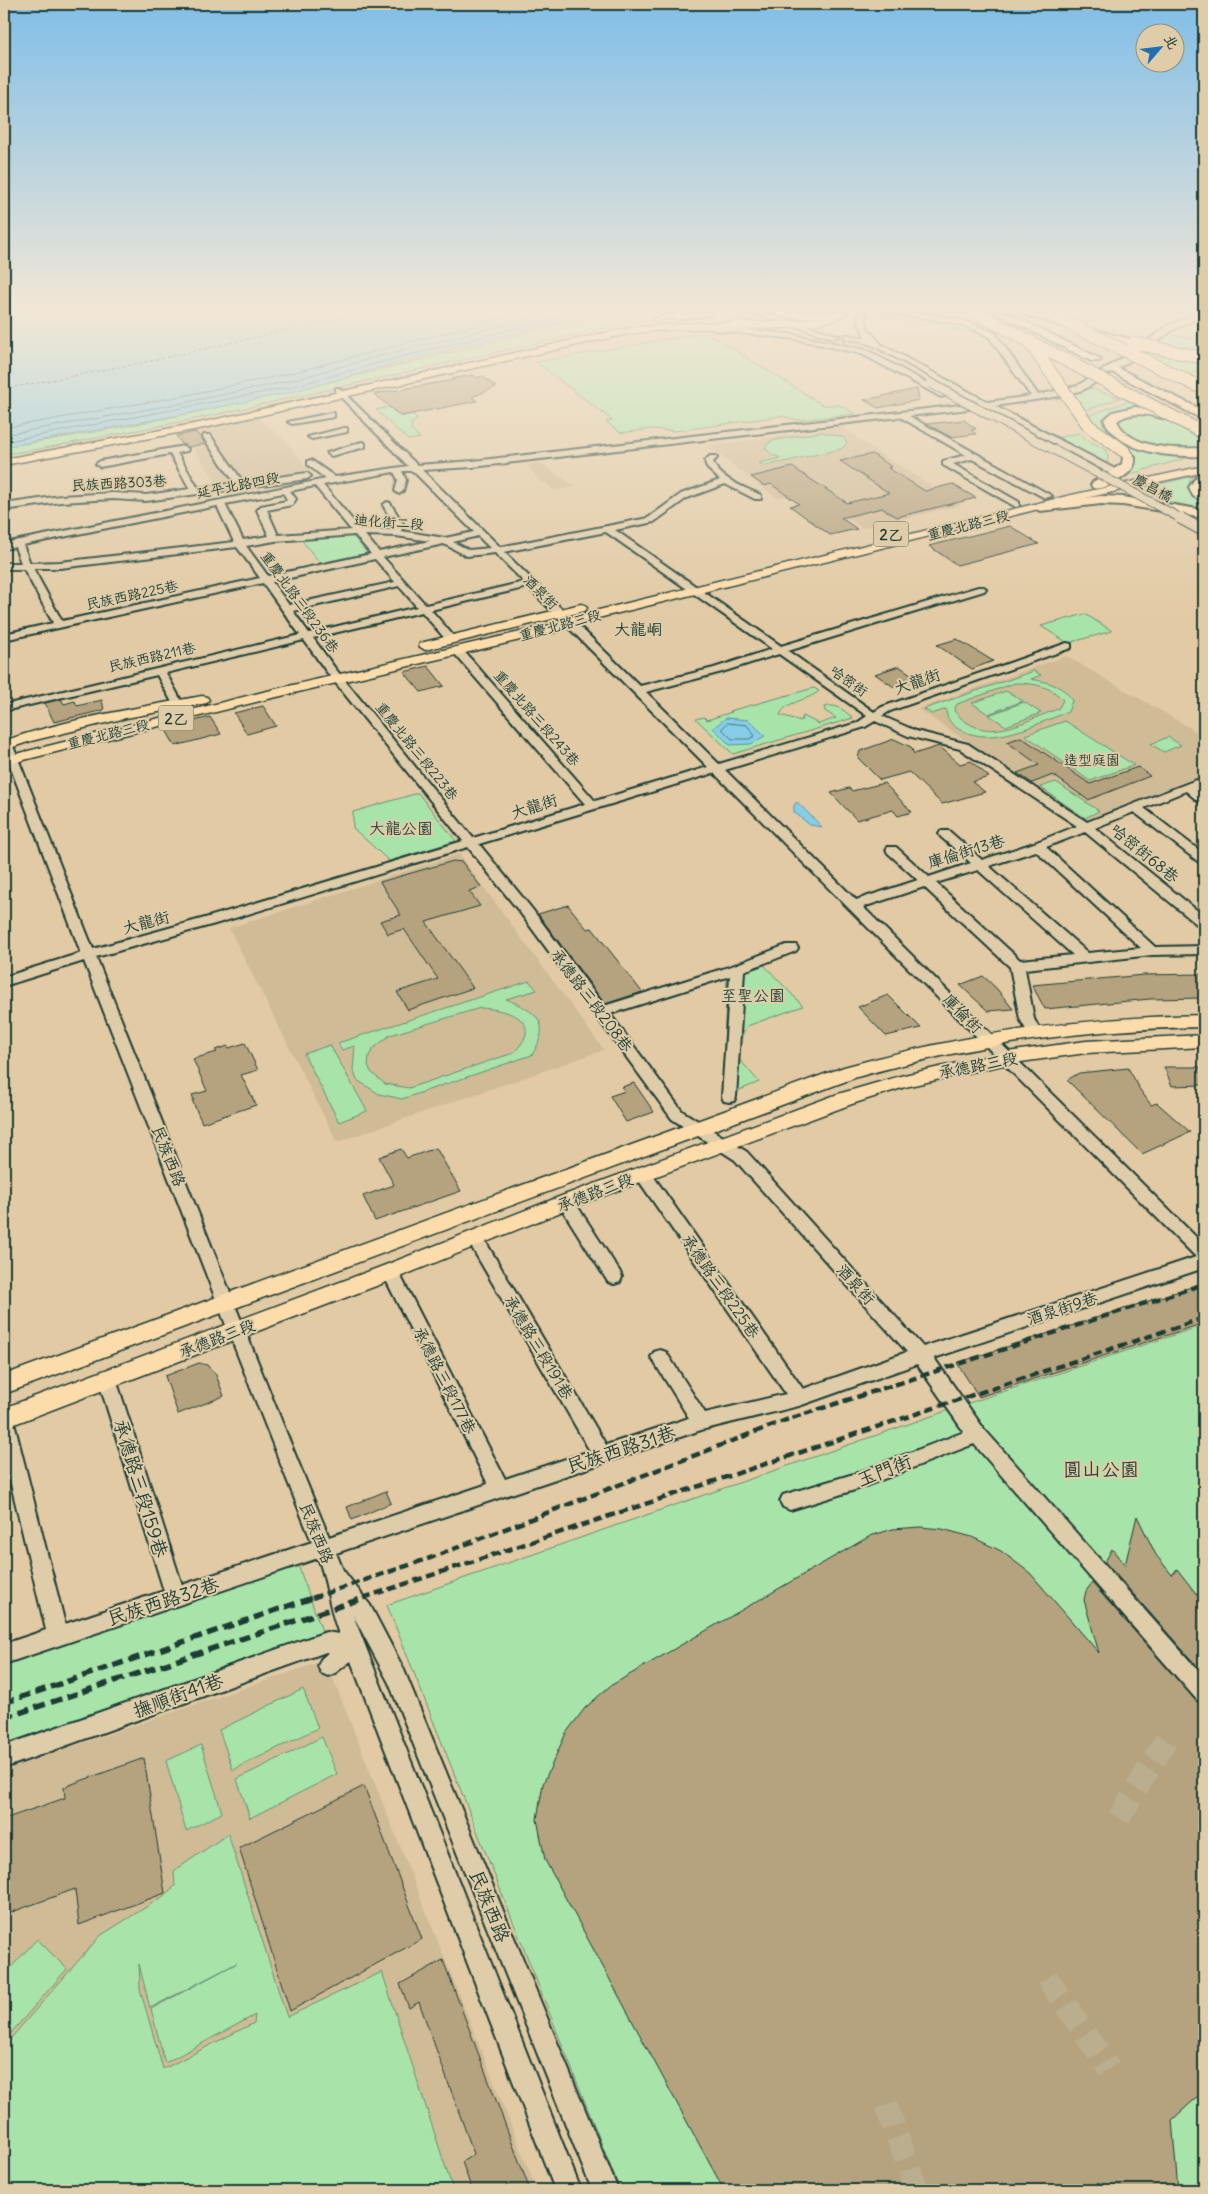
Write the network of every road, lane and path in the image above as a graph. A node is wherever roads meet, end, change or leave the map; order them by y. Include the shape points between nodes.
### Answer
1 (231, 414) edge
2 (248, 414) edge
3 (364, 414) edge
4 (898, 414) edge
5 (902, 414) edge
6 (980, 414) edge
7 (992, 414) edge
8 (994, 414) edge
9 (1006, 414) edge
10 (1081, 414) edge
11 (1119, 414) edge
12 (1167, 414) edge
13 (1169, 414) edge
14 (1179, 414) edge
15 (331, 415) dead end
16 (292, 422) dead end
17 (1204, 426) edge
18 (344, 430) dead end
19 (1204, 433) edge
20 (312, 437) dead end
21 (207, 438) dead end
22 (362, 445) dead end
23 (184, 449) dead end
24 (172, 451) junction
25 (1204, 452) edge
26 (331, 453) dead end
27 (973, 456) junction
28 (4, 457) edge
29 (712, 458) dead end
30 (1204, 458) edge
31 (4, 462) edge
32 (311, 463) dead end
33 (100, 464) dead end
34 (398, 469) junction
35 (416, 469) junction
36 (1204, 469) edge
37 (1112, 471) dead end
38 (329, 477) junction
39 (1204, 477) edge
40 (726, 481) junction
41 (317, 483) junction
42 (240, 484) junction
43 (1094, 486) junction
44 (284, 490) junction
45 (195, 491) junction
46 (399, 491) dead end
47 (758, 497) dead end
48 (1204, 498) edge
49 (1044, 502) junction
50 (220, 503) junction
51 (1016, 504) junction
52 (388, 505) dead end
53 (4, 507) edge
54 (1166, 507) junction
55 (1204, 514) edge
56 (1204, 517) edge
57 (1204, 526) edge
58 (608, 529) junction
59 (1204, 531) edge
60 (358, 532) junction
61 (396, 533) junction
62 (482, 533) junction
63 (275, 538) junction
64 (446, 541) junction
65 (18, 543) junction
66 (239, 544) junction
67 (4, 546) edge
68 (498, 550) junction
69 (377, 556) junction
70 (4, 566) edge
71 (27, 566) junction
72 (266, 580) junction
73 (401, 583) junction
74 (532, 583) junction
75 (689, 588) junction
76 (981, 588) dead end
77 (287, 609) junction
78 (424, 609) junction
79 (566, 617) junction
80 (59, 625) junction
81 (306, 636) junction
82 (4, 637) edge
83 (451, 639) junction
84 (1067, 646) dead end
85 (458, 651) junction
86 (780, 651) junction
87 (159, 670) junction
88 (334, 674) junction
89 (639, 690) junction
90 (178, 704) junction
91 (4, 708) edge
92 (875, 717) junction
93 (6, 749) edge
94 (716, 768) junction
95 (1204, 780) edge
96 (1188, 787) junction
97 (1204, 800) edge
98 (592, 805) junction
99 (1137, 808) junction
100 (1088, 828) junction
101 (946, 834) dead end
102 (785, 836) joint
103 (472, 843) junction
104 (1038, 846) junction
105 (892, 850) dead end
106 (1204, 860) edge
107 (980, 864) junction
108 (926, 880) junction
109 (854, 905) junction
110 (1204, 923) edge
111 (791, 948) dead end
112 (1204, 950) edge
113 (1152, 951) junction
114 (89, 954) junction
115 (1086, 959) junction
116 (1017, 965) junction
117 (737, 969) junction
118 (4, 982) edge
119 (602, 1012) junction
120 (1204, 1021) edge
121 (1034, 1032) junction
122 (989, 1039) junction
123 (1204, 1041) edge
124 (1008, 1058) junction
125 (729, 1097) dead end
126 (696, 1128) junction
127 (724, 1144) junction
128 (643, 1174) junction
129 (566, 1202) junction
130 (475, 1239) junction
131 (1204, 1255) edge
132 (1204, 1261) edge
133 (390, 1272) junction
134 (614, 1277) dead end
135 (226, 1302) junction
136 (235, 1331) junction
137 (920, 1355) junction
138 (660, 1357) dead end
139 (107, 1379) junction
140 (4, 1385) edge
141 (799, 1398) junction
142 (4, 1418) edge
143 (701, 1422) junction
144 (977, 1435) junction
145 (602, 1455) junction
146 (500, 1488) junction
147 (790, 1501) dead end
148 (323, 1548) junction
149 (335, 1575) junction
150 (175, 1596) junction
151 (58, 1636) junction
152 (353, 1646) junction
153 (4, 1654) edge
154 (328, 1666) dead end
155 (1204, 1693) edge
156 (4, 1757) edge
157 (568, 2190) edge
158 (605, 2190) edge

1 - 28 main road
2 - 31 main road
3 - 35 street, 酒泉街
4 - 35 street, 延平北路四段
5 - 27 street
6 - 43 street via 1098,478
7 - 59 street, 慶昌橋, bridge
8 - 57 street, 慶昌橋
9 - 37 street
10 - 43 highway, bridge via 1089,426 1129,457 1123,471
11 - 25 highway via 1110,420 1111,426 1122,436 1142,445 1169,451
12 - 17 highway
13 - 19 highway, bridge
14 - 17 highway, bridge
15 - 16 street
18 - 20 street
21 - 42 street
22 - 26 street
23 - 24 street
24 - 33 street
24 - 45 street
27 - 49 street
27 - 51 street via 946,463
29 - 40 street via 710,466
30 - 43 main road, 重慶北路三段 / 2乙
32 - 38 street
34 - 35 street, 延平北路四段
34 - 38 street, 延平北路四段
34 - 46 street via 402,480
35 - 62 street, 酒泉街
36 - 49 main road, 重慶北路三段 / 2乙
38 - 41 street, 延平北路四段
38 - 42 street, 民族西路303巷
39 - 48 highway via 1196,487
40 - 47 street
40 - 58 street, 迪化街二段 via 684,496 651,520
41 - 44 street, 延平北路四段
41 - 60 street
42 - 45 street, 民族西路303巷
43 - 49 main road, 重慶北路三段 / 2乙
44 - 50 street, 延平北路四段
44 - 63 street via 292,499 289,502 262,510
45 - 53 street, 民族西路303巷 via 146,498 61,499
49 - 51 main road, 重慶北路三段 / 2乙
49 - 54 highway via 1123,500
49 - 75 main road, 重慶北路三段 / 2乙
50 - 65 street, 延平北路四段
50 - 66 street, 重慶北路三段236巷
51 - 75 main road, 重慶北路三段 / 2乙
52 - 61 street via 399,525
54 - 55 highway
54 - 56 highway
58 - 68 street, 迪化街二段
58 - 75 street, 哈密街
60 - 61 street, 迪化街二段
60 - 63 street, 迪化街二段
60 - 69 street
61 - 64 street, 迪化街二段
62 - 64 street, 民族西路225巷
62 - 68 street, 酒泉街
63 - 66 street, 迪化街二段
64 - 68 street, 迪化街二段 via 467,553
64 - 69 street, 民族西路225巷
65 - 67 street, 延平北路四段
65 - 71 street
66 - 71 street, 迪化街二段
66 - 72 street, 重慶北路三段236巷
68 - 74 street, 酒泉街
69 - 72 street, 民族西路225巷
69 - 73 street
70 - 71 street, 迪化街二段
71 - 80 street
72 - 77 street, 重慶北路三段236巷
72 - 80 street, 民族西路225巷
73 - 77 street
73 - 78 street
74 - 78 street, 民族西路211巷
74 - 79 street, 酒泉街
75 - 79 main road, 重慶北路三段 / 2乙
75 - 86 street, 哈密街
76 - 86 street
77 - 81 street, 重慶北路三段236巷
78 - 81 street, 民族西路211巷
78 - 83 street
79 - 83 main road, 重慶北路三段 / 2乙
79 - 85 main road, 重慶北路三段 / 2乙 via 559,627
79 - 89 street, 酒泉街
80 - 82 street, 民族西路225巷
81 - 87 street, 民族西路211巷
81 - 88 street, 重慶北路三段236巷
83 - 88 main road, 重慶北路三段 / 2乙
84 - 92 street, 大龍街 via 886,709
85 - 88 main road, 重慶北路三段 / 2乙
85 - 98 street, 重慶北路三段243巷
86 - 89 street
86 - 92 street, 哈密街
87 - 90 street
87 - 91 street, 民族西路211巷
88 - 90 main road, 重慶北路三段 / 2乙
88 - 93 main road, 重慶北路三段 / 2乙
88 - 103 street, 重慶北路三段223巷
89 - 94 street, 酒泉街
90 - 93 main road, 重慶北路三段 / 2乙 via 43,734
92 - 94 street, 大龍街 via 861,725
92 - 100 street, 哈密街 via 912,734 964,746
93 - 114 street, 民族西路
94 - 98 street, 大龍街
94 - 102 street, 酒泉街
95 - 96 street, 庫倫街13巷
96 - 97 street
96 - 99 street, 庫倫街13巷
98 - 103 street, 大龍街
99 - 100 street, 庫倫街13巷
99 - 106 street
100 - 104 street, 庫倫街13巷
100 - 110 street, 哈密街68巷
101 - 107 street
102 - 109 street, 庫倫街
103 - 114 street, 大龍街
103 - 119 street, 承德路三段208巷
104 - 107 street, 庫倫街13巷
104 - 113 street
105 - 108 street
107 - 108 street, 庫倫街13巷
107 - 115 street
108 - 109 street, 庫倫街13巷
108 - 116 street
109 - 122 street, 庫倫街
111 - 117 street
112 - 113 street
113 - 115 street
114 - 118 street, 大龍街
114 - 135 street, 民族西路
115 - 116 street
116 - 121 street via 1027,1019
117 - 119 street
117 - 125 street
119 - 126 street, 承德路三段208巷 via 677,1115
120 - 121 main road, 承德路三段 via 1113,1024
121 - 122 main road, 承德路三段
122 - 124 street, 庫倫街
122 - 126 main road, 承德路三段 via 851,1072
123 - 124 main road, 承德路三段 via 1094,1046
124 - 127 main road, 承德路三段 via 904,1081 845,1099
124 - 131 street, 庫倫街
126 - 127 street, 承德路三段208巷
126 - 135 main road, 承德路三段
127 - 128 main road, 承德路三段
127 - 137 street, 酒泉街 via 741,1156
128 - 129 main road, 承德路三段
128 - 141 street, 承德路三段225巷
129 - 130 main road, 承德路三段
129 - 134 street
130 - 133 main road, 承德路三段
130 - 145 street, 承德路三段191巷
132 - 137 street, 酒泉街9巷
133 - 136 main road, 承德路三段
133 - 146 street, 承德路三段177巷
135 - 136 street, 民族西路
135 - 140 main road, 承德路三段
136 - 139 main road, 承德路三段
136 - 148 street, 民族西路
137 - 141 street, 民族西路31巷
137 - 144 street, 酒泉街
138 - 143 street
139 - 142 main road, 承德路三段
139 - 150 street, 承德路三段159巷
141 - 143 street, 民族西路31巷
142 - 151 street
143 - 145 street, 民族西路31巷
144 - 147 street, 玉門街 via 858,1481
144 - 155 street, 酒泉街
145 - 146 street, 民族西路31巷
146 - 148 street, 民族西路31巷
148 - 149 street, 民族西路
148 - 150 street, 民族西路32巷
149 - 152 street, 民族西路 via 344,1621
149 - 158 street, 民族西路 via 363,1612 397,1677
150 - 151 street, 民族西路32巷
151 - 153 street, 民族西路32巷
152 - 154 street
152 - 156 street, 撫順街41巷 via 326,1642
152 - 157 street, 民族西路 via 373,1689

